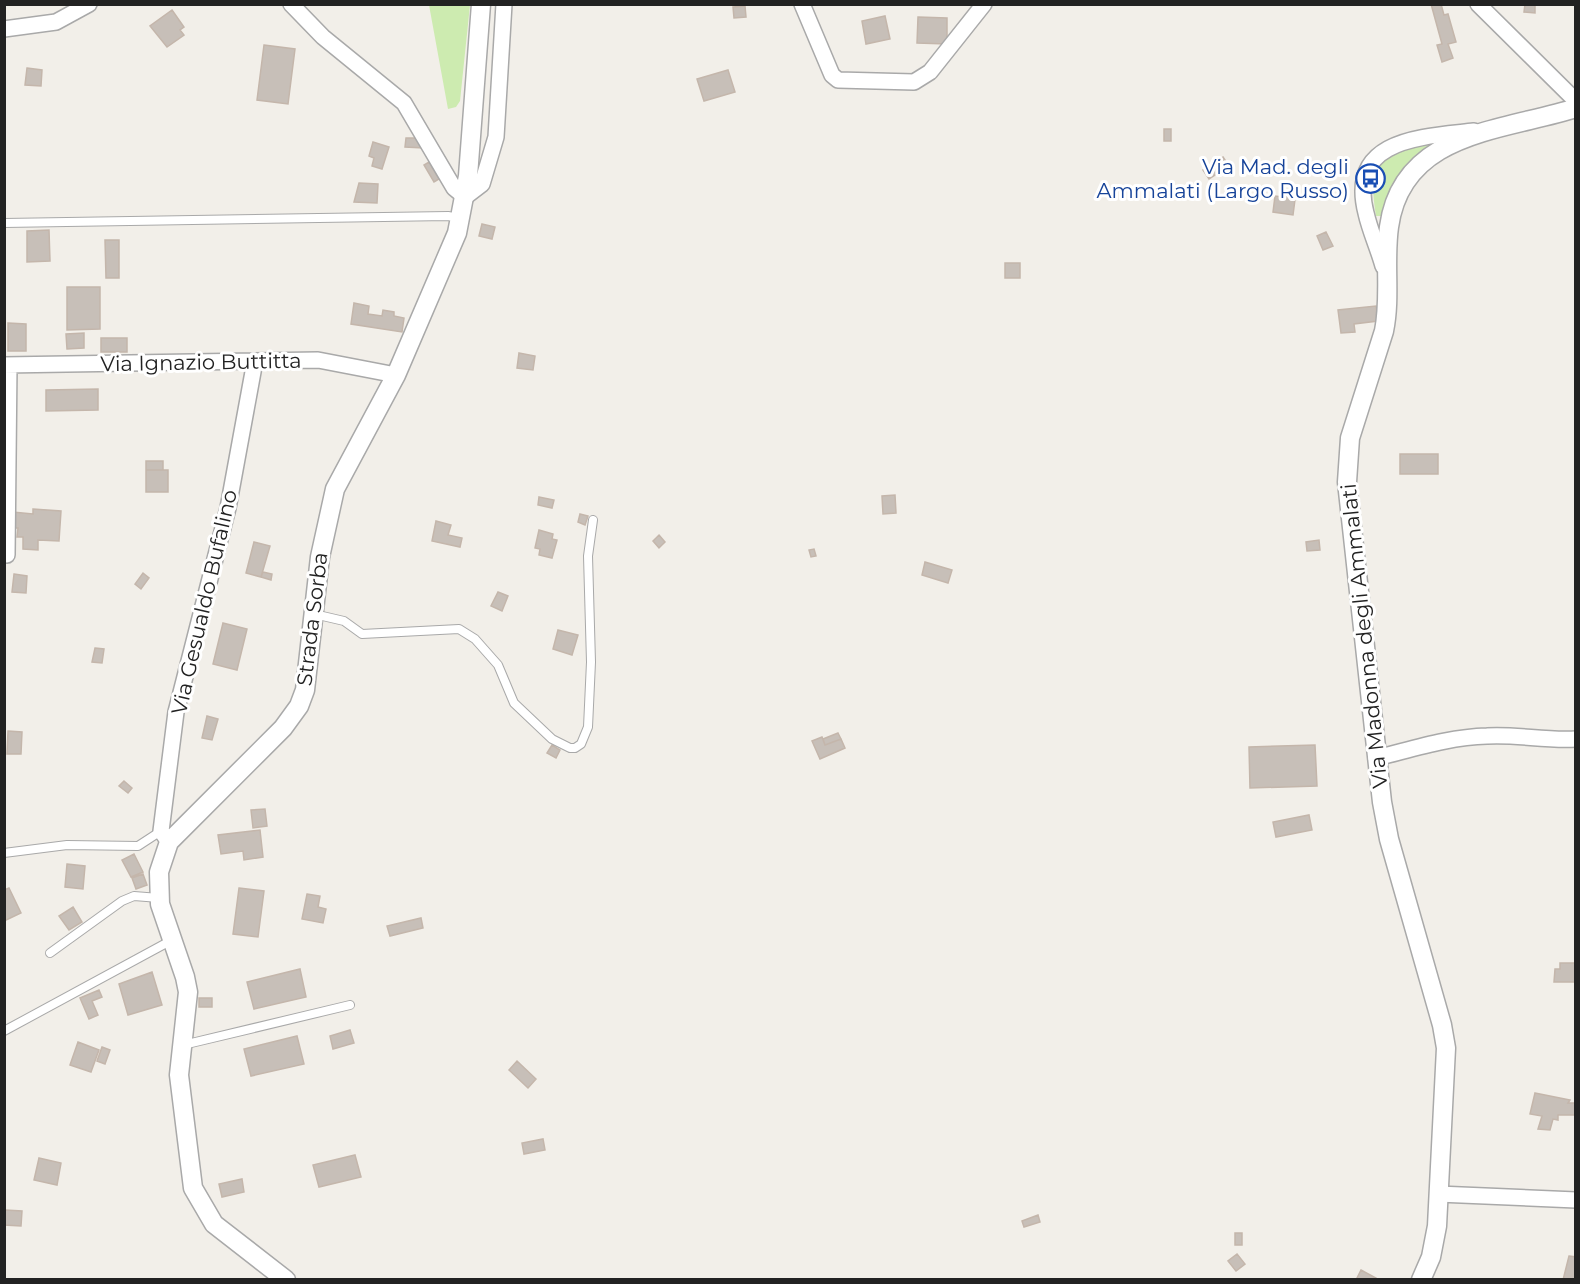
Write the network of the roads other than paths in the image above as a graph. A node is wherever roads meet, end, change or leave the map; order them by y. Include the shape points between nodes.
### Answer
1 (89, 4) edge
2 (291, 4) edge
3 (481, 4) edge
4 (504, 4) edge
5 (802, 4) edge
6 (984, 4) edge
7 (1478, 4) edge
8 (6, 32) edge
9 (1575, 101) edge
10 (1575, 108) edge
11 (1489, 129) junction
12 (465, 197) junction
13 (460, 218) junction
14 (4, 224) edge
15 (1388, 284) junction
16 (255, 361) junction
17 (7, 365) edge
18 (396, 375) junction
19 (593, 519) dead end
20 (7, 555) dead end
21 (314, 614) junction
22 (1575, 739) edge
23 (1376, 758) junction
24 (165, 836) junction
25 (4, 853) edge
26 (159, 897) junction
27 (173, 939) junction
28 (50, 953) dead end
29 (350, 1005) dead end
30 (4, 1031) edge
31 (181, 1046) junction
32 (1438, 1194) junction
33 (1575, 1200) edge
34 (286, 1280) edge
35 (1422, 1280) edge

1 - 8 street via 56,22
2 - 12 street via 323,37 404,103 454,188
3 - 12 street
4 - 12 street, Strada Sorba via 496,137 482,184
5 - 6 street via 832,75 838,80 914,82 930,72
7 - 9 street
10 - 11 street, Via Madonna degli Ammalati
11 - 15 street, Via Madonna degli Ammalati via 1451,143 1428,157 1404,185 1389,224
11 - 15 street via 1400,142 1379,152 1371,163 1365,176 1366,213
12 - 13 street, Strada Sorba
13 - 14 lane
13 - 18 street, Strada Sorba via 449,253
15 - 23 street, Via Madonna degli Ammalati via 1384,331 1350,438 1347,466
16 - 17 street, Via Ignazio Buttitta
16 - 18 street, Via Ignazio Buttitta via 318,360
16 - 24 street, Via Gesualdo Bufalino via 228,508 176,712
17 - 20 street
18 - 21 street, Strada Sorba via 335,489 323,538
19 - 21 lane via 588,556 588,727 575,748 552,739 514,703 498,665 476,639 459,629 363,634 344,621
21 - 24 street, Strada Sorba via 308,677 293,715
22 - 23 street via 1460,737
23 - 32 street, Via Madonna degli Ammalati via 1389,839 1446,1048
24 - 25 lane via 138,846 67,845
24 - 26 street, Strada Sorba
26 - 27 street, Strada Sorba
26 - 28 lane via 134,896 122,901
27 - 30 lane
27 - 31 street, Strada Sorba via 188,992
29 - 31 lane
31 - 34 street, Strada Sorba via 180,1093 197,1198 214,1224
32 - 33 street
32 - 35 street, Via Madonna degli Ammalati via 1434,1244

